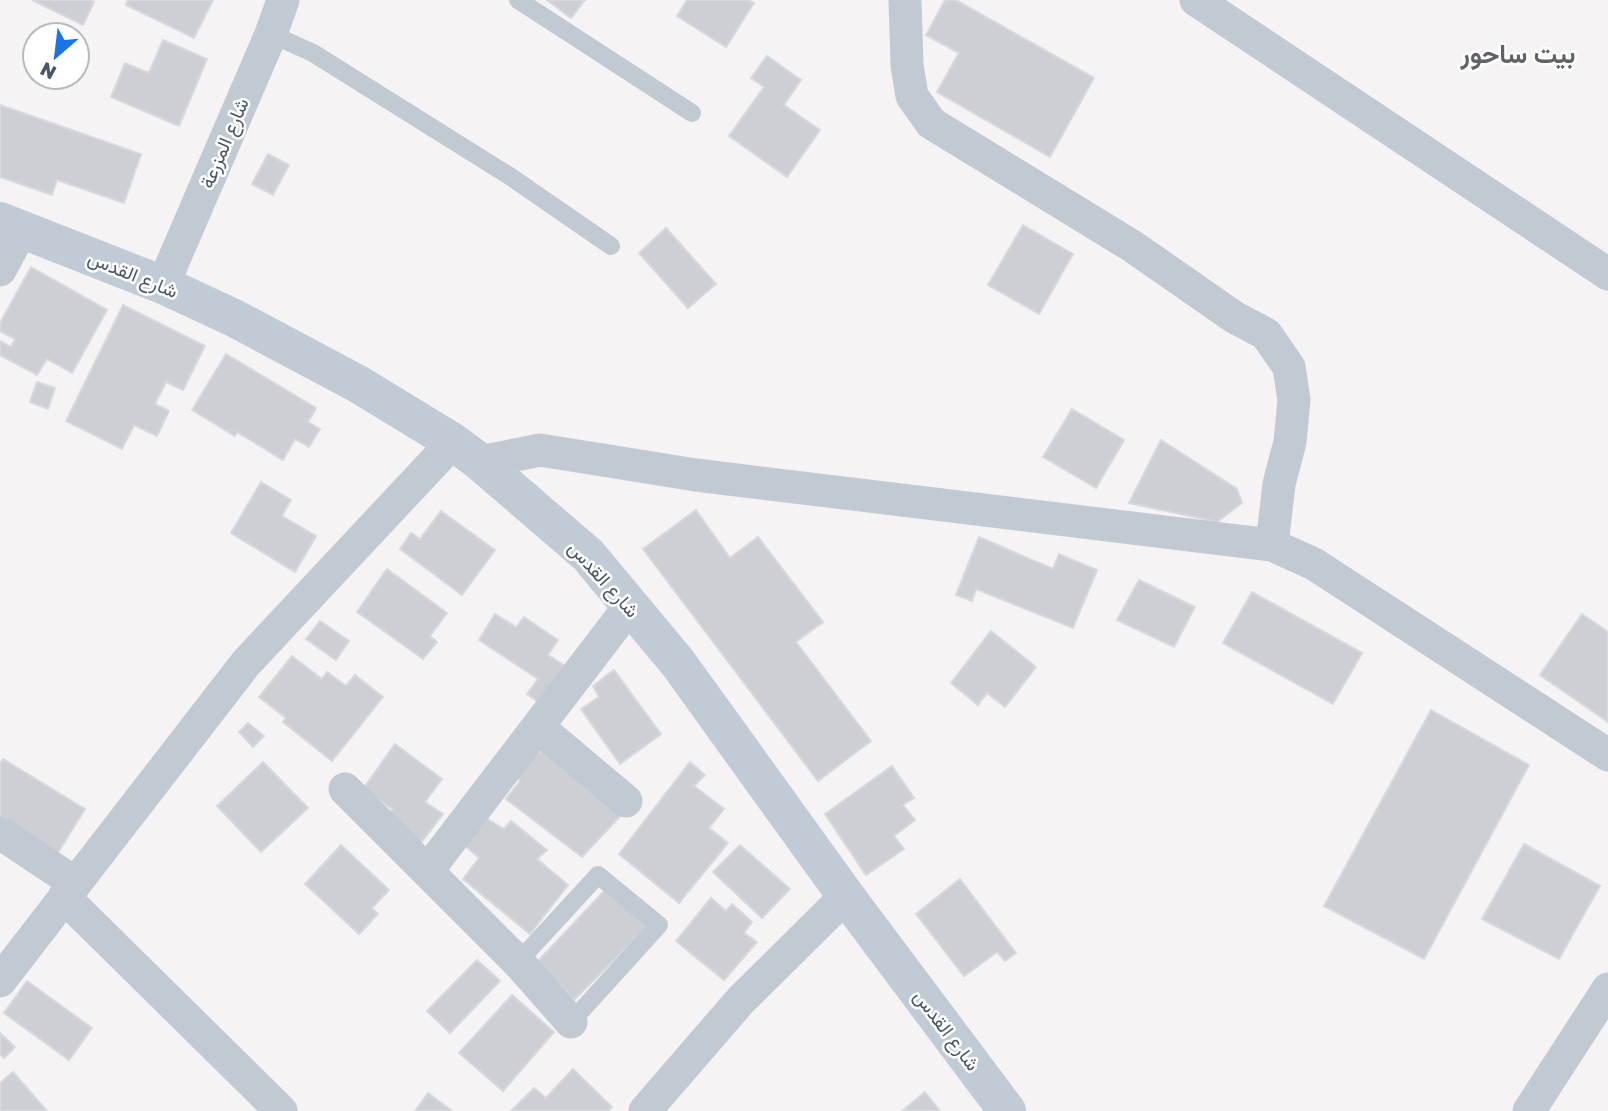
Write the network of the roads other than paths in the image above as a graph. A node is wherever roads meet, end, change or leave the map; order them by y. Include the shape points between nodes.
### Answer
1 (283, 0) edge
2 (518, 0) edge
3 (905, 0) edge
4 (1196, 0) edge
5 (271, 34) junction
6 (692, 113) dead end
7 (11, 225) edge
8 (611, 246) dead end
9 (0, 270) edge
10 (1608, 274) edge
11 (163, 285) junction
12 (467, 452) junction
13 (1272, 545) junction
14 (630, 606) junction
15 (538, 727) junction
16 (1608, 755) edge
17 (345, 789) dead end
18 (626, 801) dead end
19 (0, 833) edge
20 (428, 870) junction
21 (70, 890) junction
22 (846, 896) junction
23 (518, 962) junction
24 (0, 981) edge
25 (1608, 989) edge
26 (571, 1022) joint
27 (281, 1111) edge
28 (645, 1111) edge
29 (1007, 1111) edge
30 (1529, 1111) edge

1 - 5 street, شارع المزرعة
2 - 6 lane
3 - 13 street via 912,96 931,123 1266,334 1289,367 1294,400 1290,442 1279,484
4 - 10 street
5 - 8 lane via 313,53 508,175
5 - 11 street, شارع المزرعة
7 - 9 street
7 - 11 main road, شارع القدس
11 - 12 main road, شارع القدس via 358,384
12 - 13 street via 540,450 709,477
12 - 14 main road, شارع القدس via 588,555
12 - 21 street via 246,663
13 - 16 street via 1314,564
14 - 15 street
14 - 22 main road, شارع القدس via 678,663
15 - 18 street
15 - 20 street
17 - 20 street
19 - 21 street
20 - 23 street
21 - 24 street
21 - 27 street
22 - 28 street via 740,1001
22 - 29 main road, شارع القدس
23 - 26 street
23 - 26 lane via 598,874 659,925
25 - 30 street

